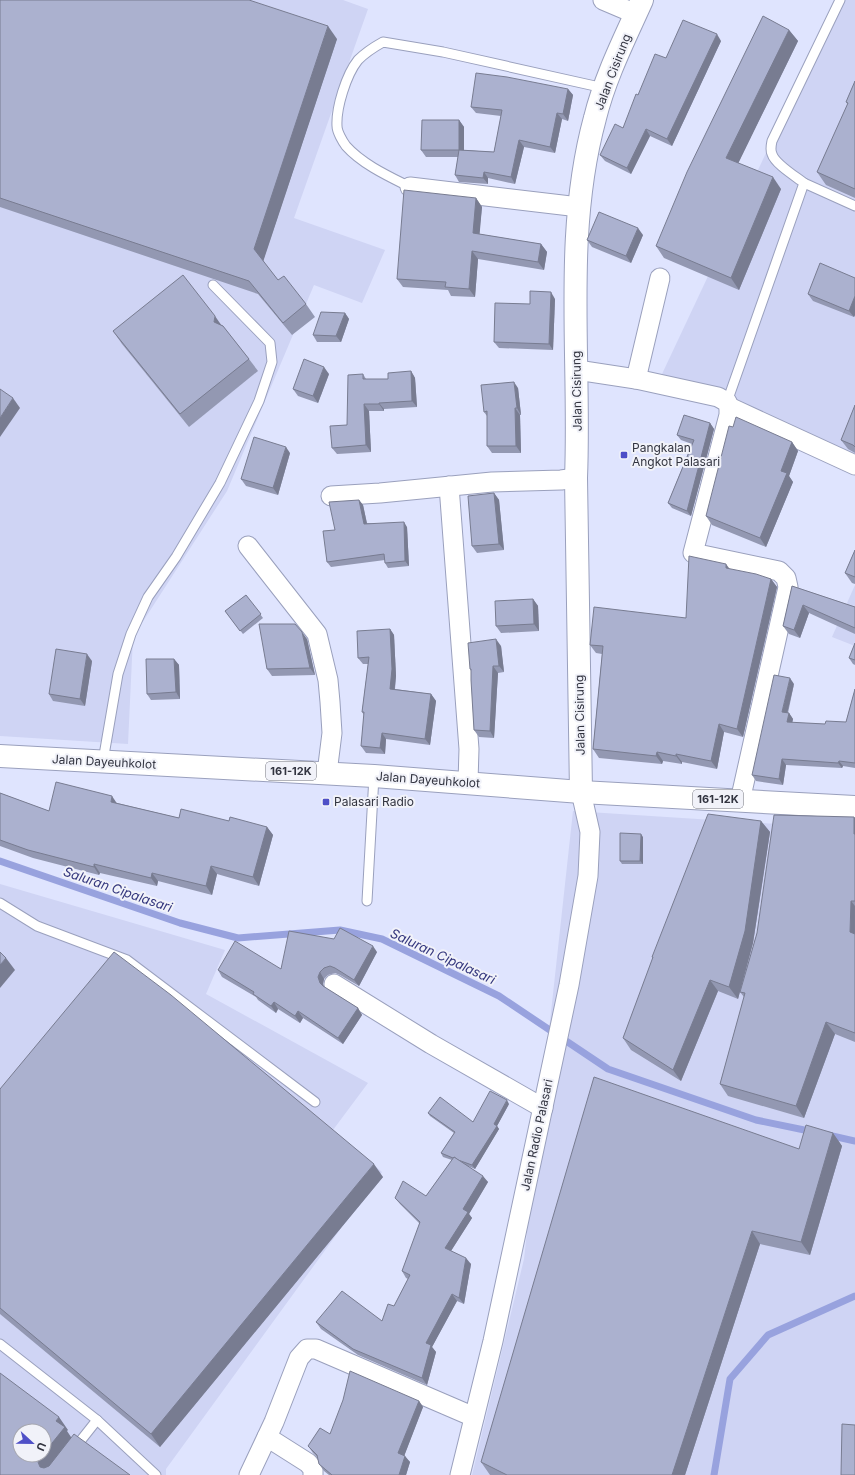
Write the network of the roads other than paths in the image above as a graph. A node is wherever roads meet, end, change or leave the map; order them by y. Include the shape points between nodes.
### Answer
1 (603, 0) edge
2 (840, 0) edge
3 (639, 7) edge
4 (604, 88) junction
5 (804, 183) junction
6 (410, 186) joint
7 (855, 206) edge
8 (579, 208) junction
9 (660, 278) dead end
10 (213, 285) edge
11 (577, 370) junction
12 (636, 379) junction
13 (728, 405) junction
14 (855, 465) edge
15 (576, 478) junction
16 (449, 486) junction
17 (331, 496) dead end
18 (248, 546) dead end
19 (0, 756) edge
20 (102, 762) junction
21 (327, 773) junction
22 (374, 776) junction
23 (468, 782) junction
24 (581, 792) junction
25 (740, 801) junction
26 (855, 807) edge
27 (367, 901) dead end
28 (0, 903) edge
29 (334, 984) dead end
30 (315, 1102) dead end
31 (543, 1108) junction
32 (0, 1344) edge
33 (474, 1417) junction
34 (97, 1420) junction
35 (267, 1437) junction
36 (68, 1457) edge
37 (156, 1475) edge
38 (249, 1475) edge
39 (313, 1475) edge
40 (460, 1475) edge

1 - 3 street
2 - 5 lane via 772,141 772,154 778,163
3 - 4 main road, Jalan Cisirung
4 - 6 lane via 481,60 383,42 358,61 344,86 337,128 345,145 357,155 382,174
4 - 8 main road, Jalan Cisirung via 594,118
5 - 7 lane
5 - 13 lane
6 - 8 street
8 - 11 main road, Jalan Cisirung via 575,277
9 - 12 street
10 - 20 lane via 270,343 272,362 259,401 220,483 176,557 148,597 131,634 118,674
11 - 12 street
11 - 15 main road, Jalan Cisirung
12 - 13 street via 718,398
13 - 14 street
13 - 25 street via 729,415 693,553 779,571 786,578 788,587
15 - 16 street
15 - 24 main road, Jalan Cisirung
16 - 17 street
16 - 23 street via 468,749
18 - 21 street via 317,634 328,680 330,702 332,733
19 - 20 main road, Jalan Dayeuhkolot / 161-12K
20 - 21 main road, Jalan Dayeuhkolot / 161-12K
21 - 22 main road, Jalan Dayeuhkolot / 161-12K
22 - 23 main road, Jalan Dayeuhkolot / 161-12K
22 - 27 lane
23 - 24 main road, Jalan Dayeuhkolot / 161-12K
24 - 25 main road, Jalan Dayeuhkolot / 161-12K
24 - 31 street, Jalan Radio Palasari via 590,832 588,876
25 - 26 main road, Jalan Dayeuhkolot / 161-12K via 779,806
28 - 30 lane via 38,926 127,960
29 - 31 street via 431,1044
31 - 33 street, Jalan Radio Palasari
32 - 34 lane
33 - 35 street via 312,1348 299,1358
33 - 40 street, Jalan Radio Palasari
34 - 36 lane
34 - 37 lane
35 - 38 street
35 - 39 street via 308,1463

